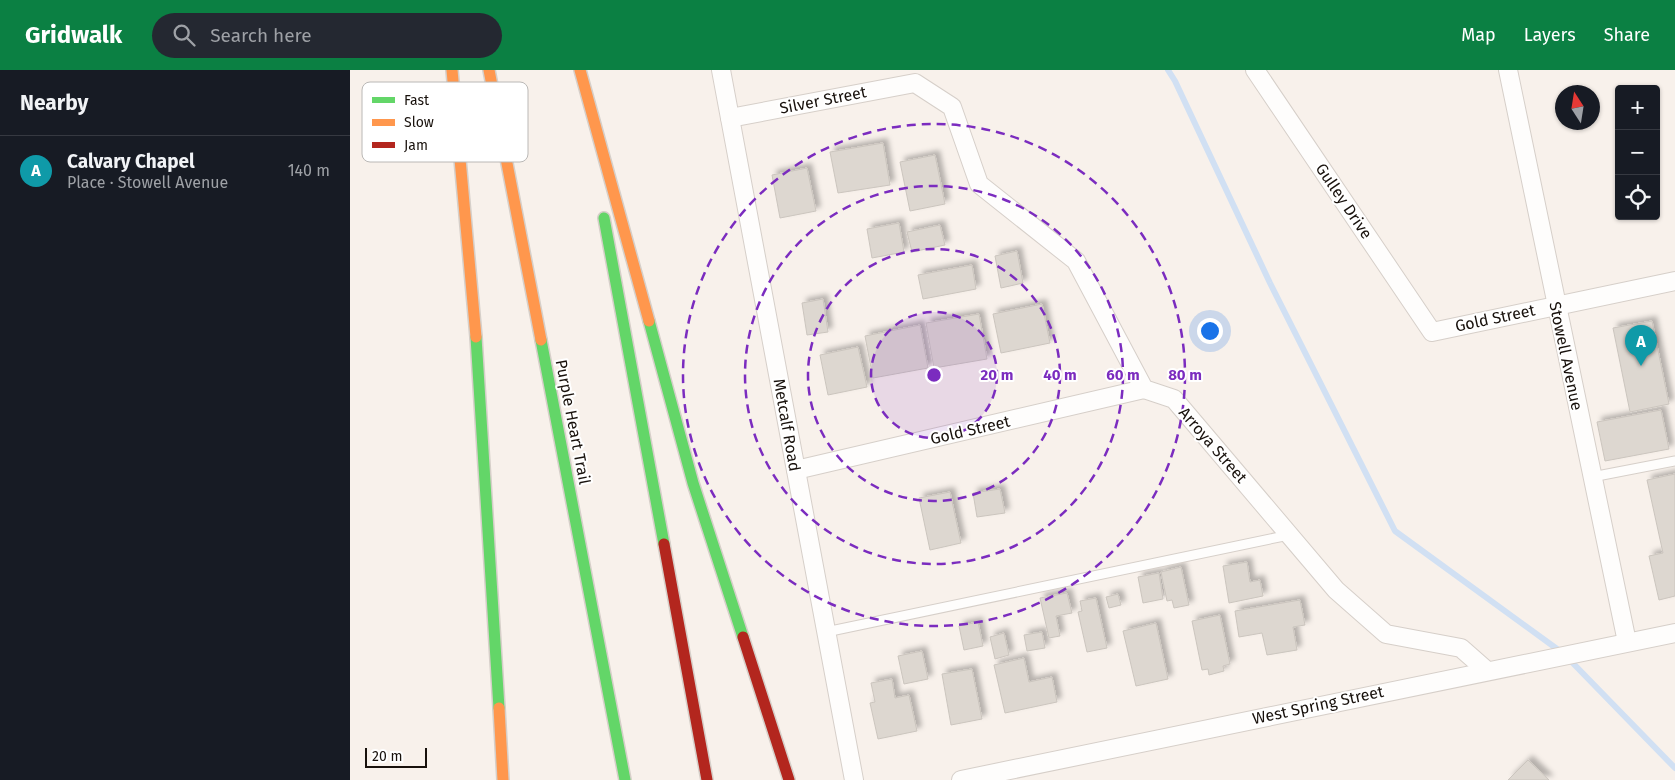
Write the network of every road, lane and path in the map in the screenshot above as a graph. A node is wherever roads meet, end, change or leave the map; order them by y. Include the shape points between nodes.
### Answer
1 (578, 70) edge
2 (721, 70) edge
3 (1255, 70) edge
4 (1508, 70) edge
5 (730, 118) junction
6 (462, 162) edge
7 (507, 162) edge
8 (595, 167) dead end
9 (602, 206) dead end
10 (1675, 281) edge
11 (1555, 306) junction
12 (1432, 332) joint
13 (1144, 389) junction
14 (1675, 461) edge
15 (796, 470) junction
16 (1592, 477) junction
17 (1289, 535) junction
18 (826, 632) junction
19 (1675, 633) edge
20 (1627, 642) junction
21 (1486, 670) junction
22 (503, 780) edge
23 (625, 780) edge
24 (707, 780) edge
25 (789, 780) edge
26 (854, 780) edge
27 (961, 780) edge

1 - 8 highway
1 - 25 highway via 693,483
2 - 5 street, Metcalf Road
3 - 12 street, Gulley Drive
4 - 11 street, Stowell Avenue
5 - 13 street, Silver Street via 915,83 952,107 980,184 1076,261
5 - 15 street, Metcalf Road
6 - 22 highway via 490,529
7 - 23 highway, Purple Heart Trail
9 - 24 highway
10 - 11 street, Gold Street
11 - 12 street, Gold Street
11 - 16 street, Stowell Avenue
13 - 15 street, Gold Street
13 - 17 street, Arroya Street via 1174,399
14 - 16 lane
15 - 18 street, Metcalf Road
16 - 20 street, Stowell Avenue
17 - 18 lane
17 - 21 street, Arroya Street via 1336,590 1386,634 1461,648
18 - 26 street, Metcalf Road
19 - 20 street, West Spring Street
20 - 21 street, West Spring Street
21 - 27 street, West Spring Street

